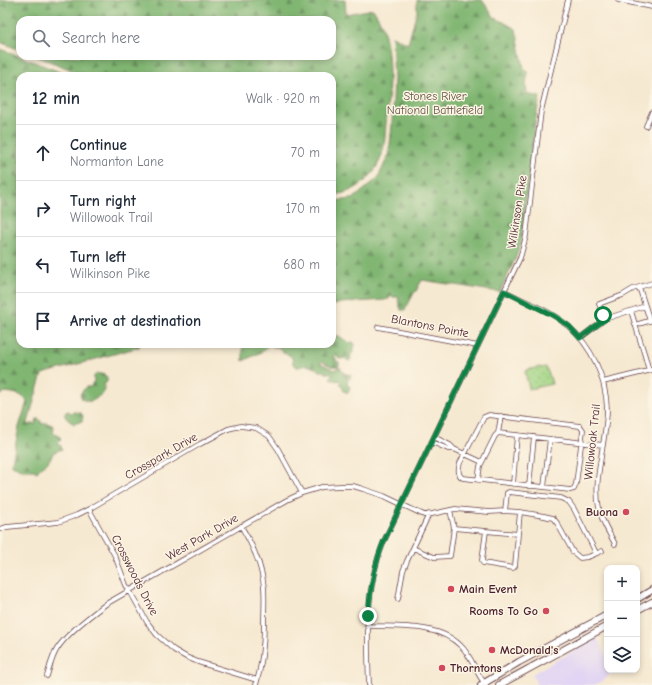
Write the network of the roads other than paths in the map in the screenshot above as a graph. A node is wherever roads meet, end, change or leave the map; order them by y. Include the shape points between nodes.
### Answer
1 (568, 0) edge
2 (618, 0) edge
3 (652, 7) edge
4 (652, 112) edge
5 (646, 126) dead end
6 (652, 283) edge
7 (639, 287) junction
8 (504, 291) junction
9 (645, 306) junction
10 (631, 311) junction
11 (605, 319) junction
12 (651, 320) edge
13 (636, 325) junction
14 (378, 327) dead end
15 (580, 338) junction
16 (478, 346) junction
17 (650, 371) edge
18 (603, 382) junction
19 (501, 416) junction
20 (498, 433) junction
21 (517, 435) junction
22 (534, 437) junction
23 (433, 439) junction
24 (550, 439) junction
25 (581, 442) junction
26 (603, 445) junction
27 (465, 454) junction
28 (482, 462) junction
29 (478, 480) junction
30 (513, 484) junction
31 (529, 486) junction
32 (544, 487) junction
33 (302, 492) junction
34 (401, 505) junction
35 (89, 509) junction
36 (450, 510) junction
37 (505, 511) junction
38 (520, 512) junction
39 (429, 514) junction
40 (241, 526) junction
41 (454, 528) junction
42 (0, 529) edge
43 (486, 531) junction
44 (518, 534) junction
45 (615, 544) dead end
46 (413, 548) junction
47 (602, 551) dead end
48 (596, 553) junction
49 (129, 590) junction
50 (652, 590) edge
51 (640, 597) edge
52 (398, 599) dead end
53 (652, 602) edge
54 (640, 608) edge
55 (604, 617) edge
56 (367, 626) junction
57 (604, 628) edge
58 (47, 676) dead end
59 (257, 680) junction
60 (483, 684) edge
61 (256, 685) edge
62 (369, 685) edge
63 (499, 685) edge

1 - 8 street, Wilkinson Pike via 541,111 525,241
2 - 3 street
4 - 5 street
6 - 7 street
7 - 9 street
7 - 11 street via 599,304
8 - 15 street, Willowoak Trail via 554,316 569,326
8 - 16 street, Wilkinson Pike
9 - 10 street
9 - 12 street
10 - 11 street
10 - 13 street
11 - 15 street
12 - 13 street
13 - 17 street
14 - 16 street, Blantons Pointe
15 - 18 street, Willowoak Trail via 592,356
16 - 23 street, Wilkinson Pike
17 - 18 street
18 - 26 street, Willowoak Trail via 607,410
19 - 20 street
19 - 25 street via 580,426 583,430
19 - 27 street via 484,417
20 - 21 street
20 - 28 street
21 - 22 street
21 - 30 street
22 - 24 street
22 - 31 street
23 - 27 street
23 - 34 street, Wilkinson Pike
24 - 25 street
24 - 32 street
25 - 26 street
25 - 32 street via 574,489
26 - 45 street, Willowoak Trail via 597,491 599,508
27 - 28 street
27 - 29 street via 458,470 460,475
28 - 29 street
29 - 30 street
30 - 31 street
31 - 32 street
33 - 34 street, West Park Drive via 328,486 353,486
33 - 35 street, Crosspark Drive via 269,436 256,428 241,426 228,429 200,444
33 - 40 street, West Park Drive
34 - 39 street, West Park Drive via 424,515
34 - 56 street, Wilkinson Pike via 377,559
35 - 42 street, Crosspark Drive via 58,522
35 - 49 street, Crosswoods Drive via 115,556
36 - 37 street
36 - 39 street
36 - 41 street
37 - 38 street
37 - 48 street via 509,492 561,498 569,502 574,509
38 - 44 street
38 - 48 street via 553,518 573,552 580,558
39 - 46 street
40 - 49 street, West Park Drive
40 - 59 street via 257,558 264,586 263,650
41 - 43 street
41 - 46 street via 450,556 434,557
43 - 44 street
43 - 44 street via 483,563 513,568
46 - 52 street via 403,571
47 - 48 street
49 - 58 street, West Park Drive via 100,608 66,637 53,656
49 - 59 street, Crosswoods Drive via 157,636 174,650 198,662
50 - 51 main road
53 - 54 main road
55 - 60 main road
56 - 60 street via 420,628 444,634 462,646
56 - 62 street, Wilkinson Pike
57 - 63 main road
59 - 61 street

